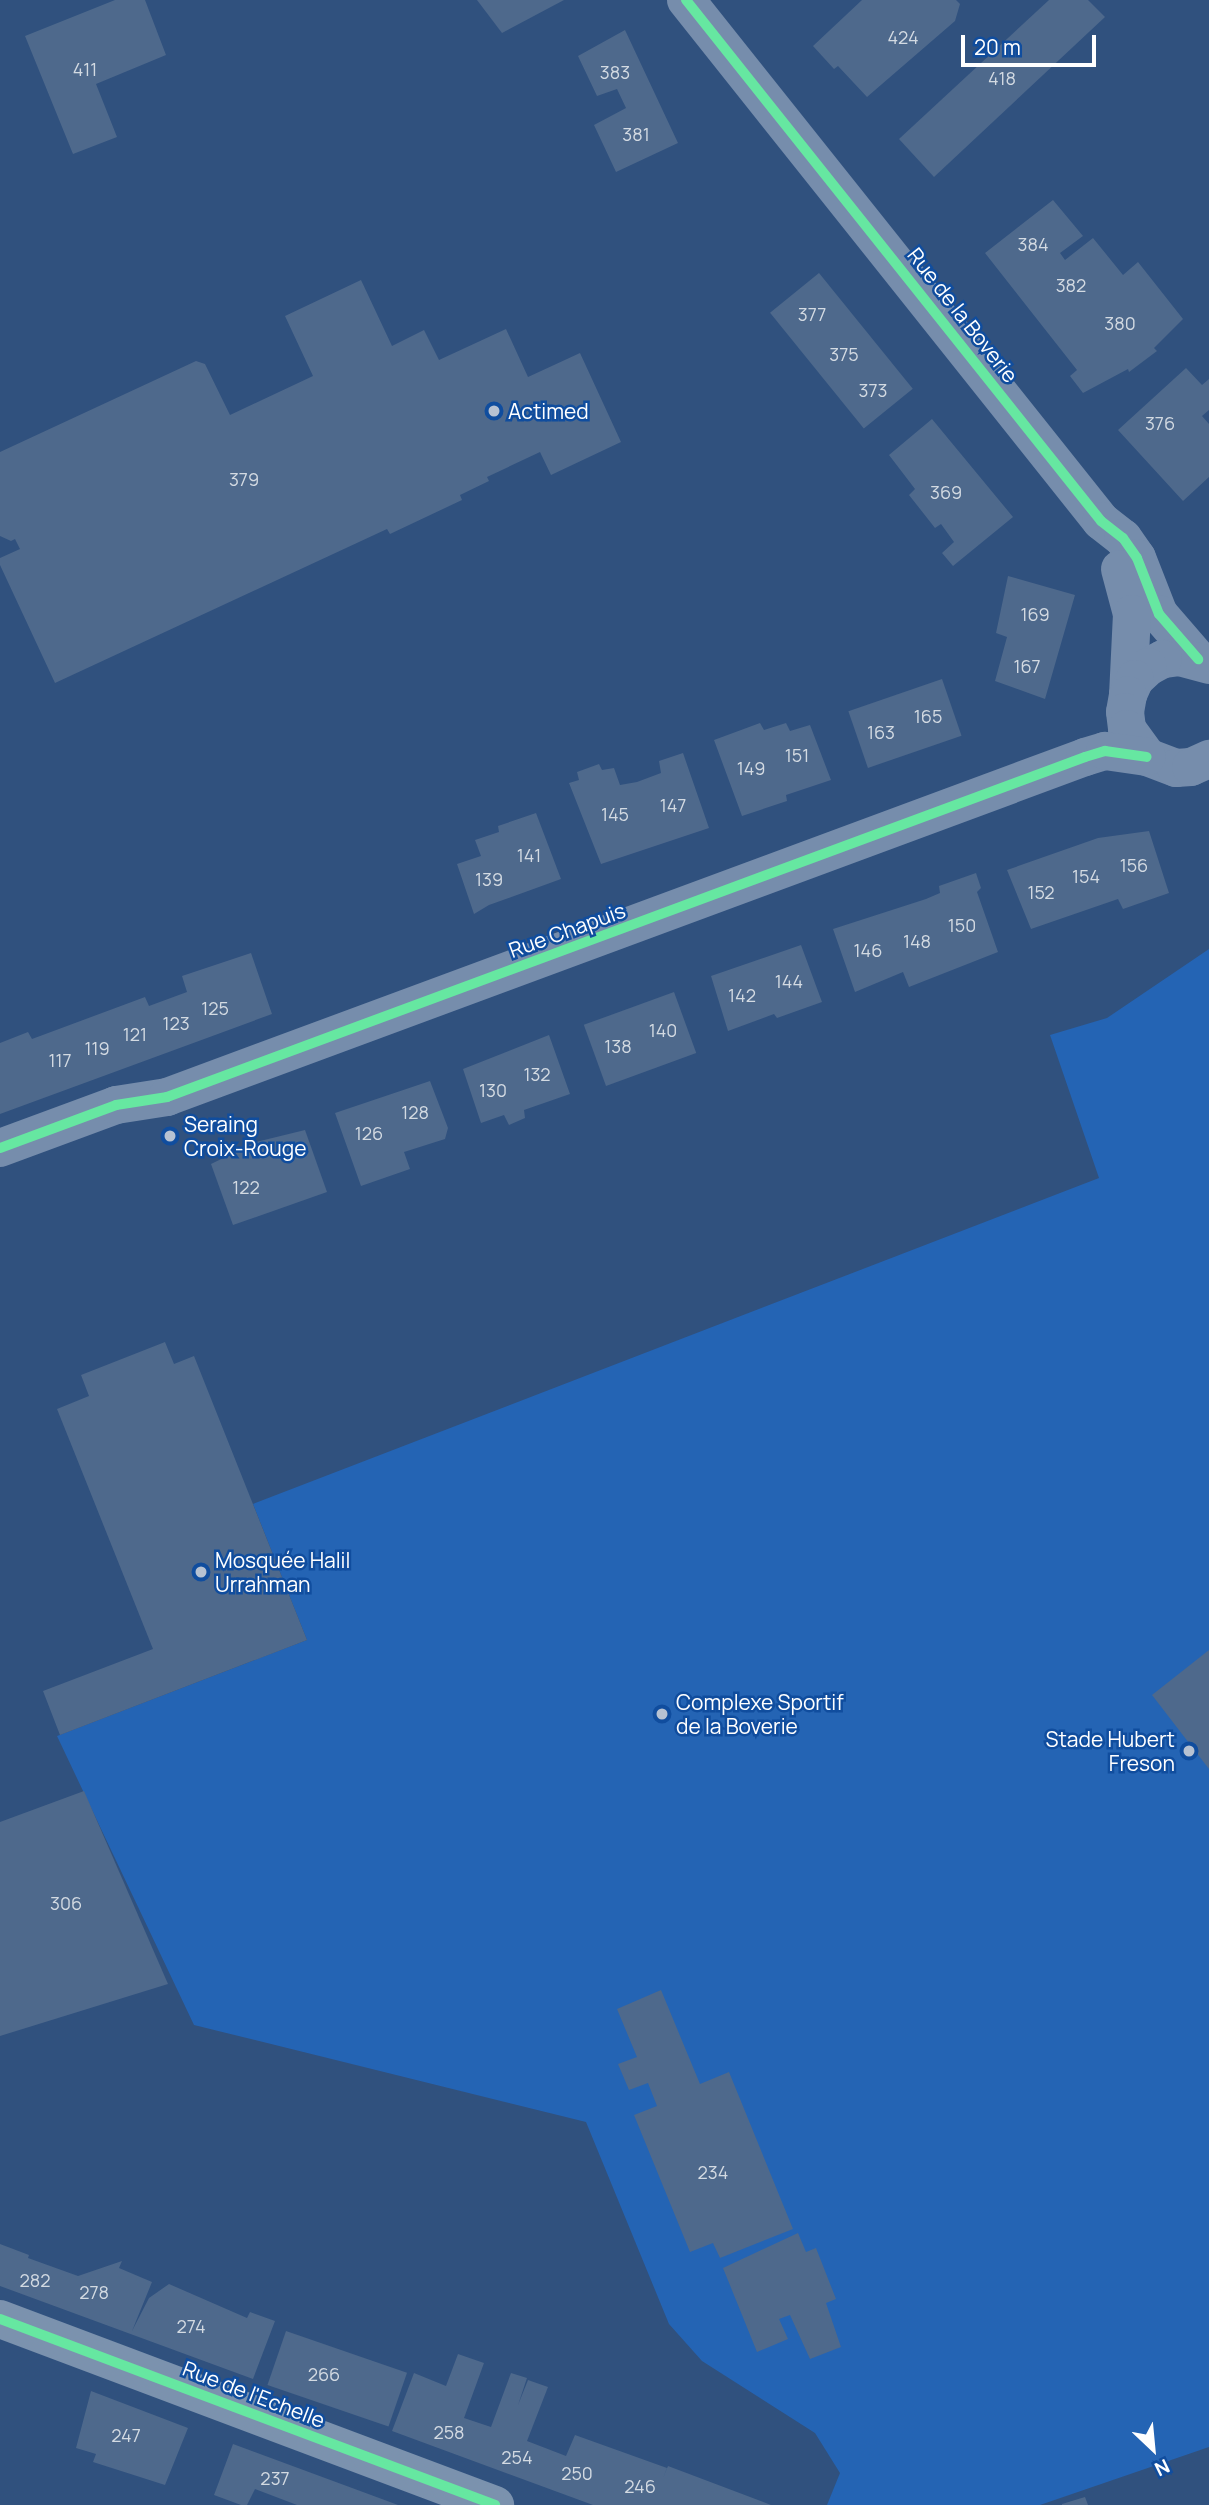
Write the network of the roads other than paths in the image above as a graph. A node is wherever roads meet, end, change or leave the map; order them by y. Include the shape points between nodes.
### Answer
1 (686, 0) edge
2 (1101, 521) junction
3 (1203, 662) edge
4 (1128, 695) junction
5 (1147, 757) junction
6 (1203, 766) edge
7 (0, 1148) edge
8 (0, 2319) edge
9 (495, 2505) edge

1 - 2 street, Rue de la Boverie
2 - 3 street, Rue de la Boverie via 1123,538 1138,558 1159,614
2 - 4 street, Rue de la Boverie via 1132,614
3 - 4 street via 1172,658 1148,667 1135,679
4 - 5 street, Rue de la Boverie via 1127,729
5 - 6 street, Rue Chapuis via 1176,768
5 - 7 street, Rue Chapuis via 1105,751 1085,757 167,1097 116,1105
8 - 9 street, Rue de l'Echelle

